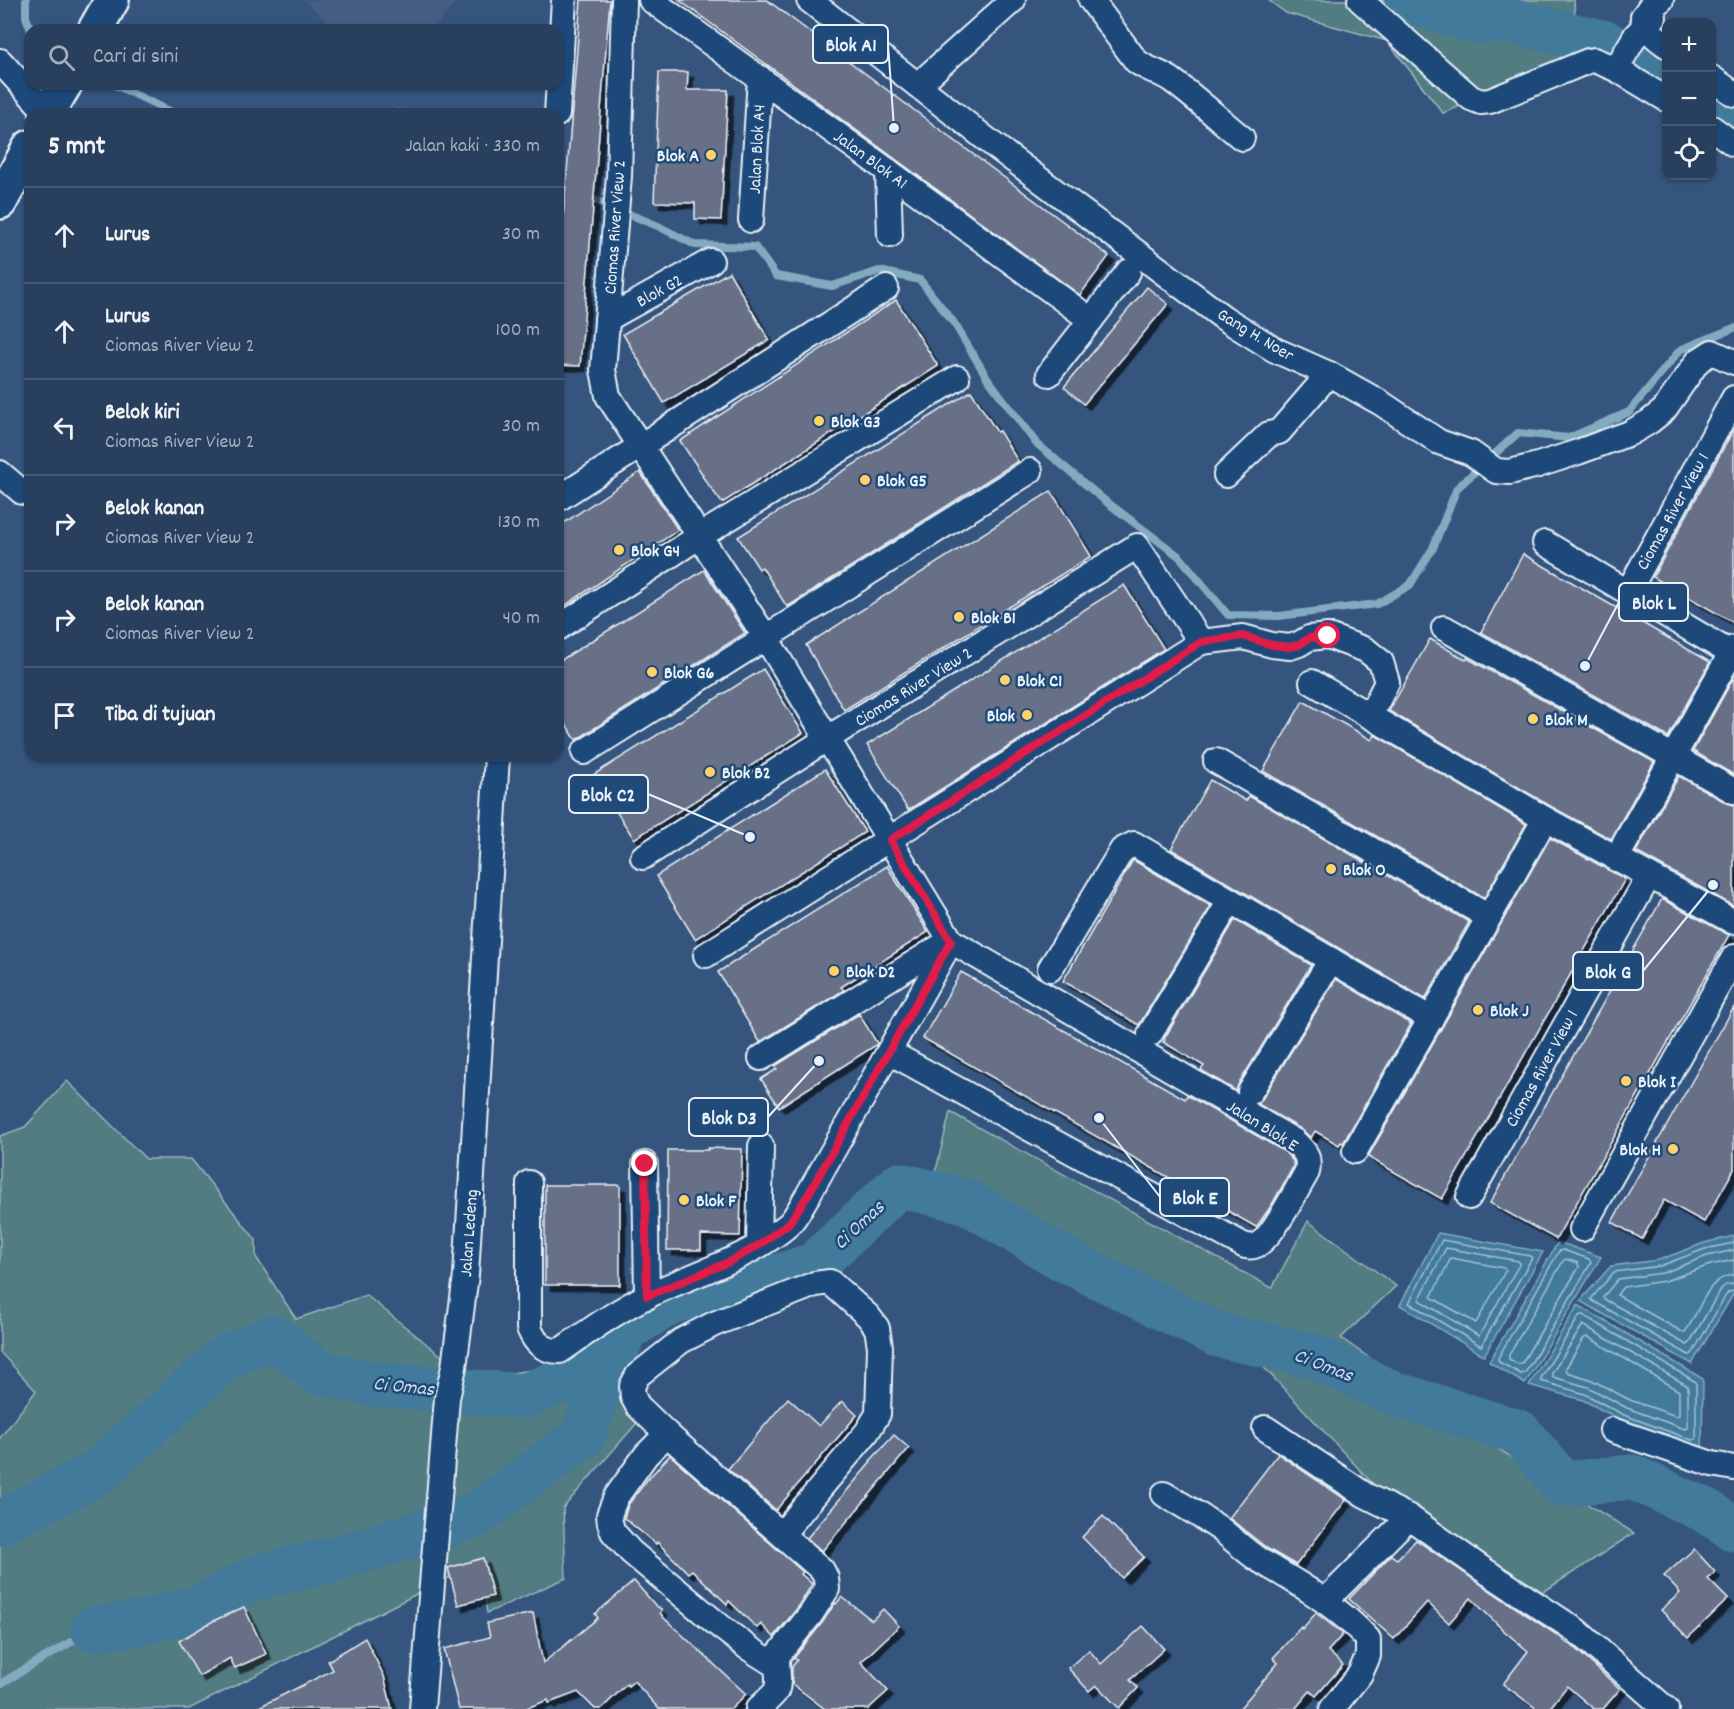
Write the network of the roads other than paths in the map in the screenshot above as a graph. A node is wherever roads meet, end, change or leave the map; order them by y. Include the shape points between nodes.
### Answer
1 (112, 0) edge
2 (564, 0) edge
3 (624, 0) edge
4 (651, 0) edge
5 (809, 0) edge
6 (1012, 0) edge
7 (1091, 0) edge
8 (1360, 0) edge
9 (1660, 0) edge
10 (98, 24) edge
11 (563, 24) edge
12 (1640, 26) junction
13 (1662, 41) edge
14 (0, 61) edge
15 (1618, 67) junction
16 (760, 78) junction
17 (918, 86) junction
18 (24, 88) edge
19 (26, 90) edge
20 (62, 90) edge
21 (558, 90) edge
22 (1662, 96) edge
23 (43, 108) edge
24 (51, 108) edge
25 (557, 108) edge
26 (1716, 131) edge
27 (1242, 138) dead end
28 (1734, 144) edge
29 (24, 158) edge
30 (888, 171) junction
31 (0, 202) edge
32 (752, 220) dead end
33 (890, 235) dead end
34 (711, 261) dead end
35 (1128, 272) dead end
36 (886, 288) dead end
37 (607, 319) junction
38 (1091, 320) junction
39 (1734, 362) edge
40 (1049, 374) dead end
41 (1329, 374) junction
42 (957, 378) dead end
43 (1734, 398) edge
44 (640, 444) junction
45 (1030, 471) dead end
46 (0, 473) edge
47 (1226, 476) dead end
48 (22, 492) dead end
49 (564, 495) edge
50 (700, 536) junction
51 (1545, 543) dead end
52 (1628, 592) junction
53 (564, 624) edge
54 (1444, 628) dead end
55 (766, 638) junction
56 (1201, 642) junction
57 (1733, 652) edge
58 (1312, 682) dead end
59 (1370, 716) junction
60 (828, 738) junction
61 (584, 752) dead end
62 (1673, 757) junction
63 (1215, 761) dead end
64 (497, 762) edge
65 (1734, 791) edge
66 (1545, 819) junction
67 (890, 840) junction
68 (643, 857) dead end
69 (1616, 859) junction
70 (1649, 876) junction
71 (1230, 901) junction
72 (1489, 917) junction
73 (1734, 922) edge
74 (951, 941) junction
75 (706, 955) dead end
76 (1734, 957) edge
77 (1331, 960) junction
78 (1050, 969) dead end
79 (1431, 1019) junction
80 (1150, 1034) dead end
81 (889, 1052) junction
82 (761, 1058) dead end
83 (1250, 1092) dead end
84 (761, 1146) dead end
85 (1355, 1151) dead end
86 (645, 1164) dead end
87 (529, 1183) dead end
88 (1469, 1197) dead end
89 (1582, 1229) dead end
90 (759, 1245) junction
91 (647, 1296) junction
92 (1265, 1428) dead end
93 (1612, 1430) dead end
94 (667, 1434) junction
95 (1734, 1468) edge
96 (1164, 1494) dead end
97 (1409, 1517) junction
98 (782, 1534) junction
99 (1325, 1601) junction
100 (777, 1666) junction
101 (422, 1709) edge
102 (758, 1709) edge
103 (1332, 1709) edge
104 (1666, 1709) edge

1 - 10 main road
2 - 11 street
3 - 37 street, Ciomas River View 2 via 619,176
4 - 16 street, Jalan Blok A1
5 - 17 street, Gang H. Noer
6 - 17 street
7 - 27 street via 1136,61 1173,81
8 - 15 street via 1471,98 1481,102 1588,61
9 - 12 street via 1650,7
12 - 13 street via 1644,24
12 - 15 street
14 - 18 street
15 - 22 street
16 - 30 street, Jalan Blok A1
16 - 32 street, Jalan Blok A4
17 - 41 street, Gang H. Noer via 1224,318 1275,350
19 - 23 street
20 - 24 main road
21 - 25 street
26 - 28 street
29 - 31 main road
30 - 33 street
30 - 38 street, Jalan Blok A1
34 - 37 street, Blok G2
35 - 38 street
36 - 44 street
37 - 44 street, Ciomas River View 2 via 603,370 608,396
38 - 40 street
39 - 41 street, Gang H. Noer via 1712,352 1698,360 1664,410 1649,422 1578,452 1510,472 1496,471 1471,453 1439,442
41 - 47 street via 1279,432 1269,434
42 - 50 street
43 - 52 street, Ciomas River View 1
44 - 49 street
44 - 50 street, Ciomas River View 2
45 - 55 street
46 - 48 street
50 - 53 street
50 - 55 street, Ciomas River View 2
51 - 52 street, Ciomas River View 1
52 - 57 street, Ciomas River View 1
54 - 62 street
55 - 60 street, Ciomas River View 2
55 - 61 street
56 - 59 street via 1243,636 1290,647 1309,638 1328,636 1366,650 1381,662 1387,681
56 - 60 street, Ciomas River View 2 via 1137,546
56 - 67 street
57 - 62 street, Ciomas River View 1
58 - 59 street
59 - 66 street
60 - 67 street, Ciomas River View 2
60 - 68 street, Ciomas River View 2
62 - 65 street
62 - 69 street, Ciomas River View 1
63 - 72 street
64 - 101 street, Jalan Ledeng via 466,1275 447,1398
66 - 69 street
66 - 72 street
67 - 74 street, Ciomas River View 2
67 - 75 street
69 - 70 street
70 - 73 street
70 - 88 street, Ciomas River View 1
71 - 77 street
71 - 78 street via 1134,844 1122,850
71 - 80 street
72 - 79 street
74 - 81 street
74 - 81 street, Jalan Blok E via 1294,1141 1305,1152 1307,1172 1265,1240 1245,1246
74 - 82 street
76 - 89 street
77 - 79 street
77 - 83 street
79 - 85 street
81 - 90 street via 808,1195 789,1223
84 - 90 street
86 - 91 street
87 - 91 street via 529,1328 540,1346 560,1351
90 - 91 street via 729,1262
92 - 97 street via 1365,1495
93 - 95 street
94 - 98 street
94 - 98 street via 633,1396 632,1386 638,1375 681,1341 714,1324 815,1284 830,1282 836,1287 877,1328 878,1414
94 - 100 street via 646,1455 616,1497 609,1515 613,1532 631,1552 716,1623
96 - 99 street
97 - 99 street
97 - 104 street via 1577,1630
98 - 100 street via 822,1570 826,1589 778,1655
99 - 103 street via 1368,1639 1368,1656 1360,1674
100 - 102 street via 776,1690

